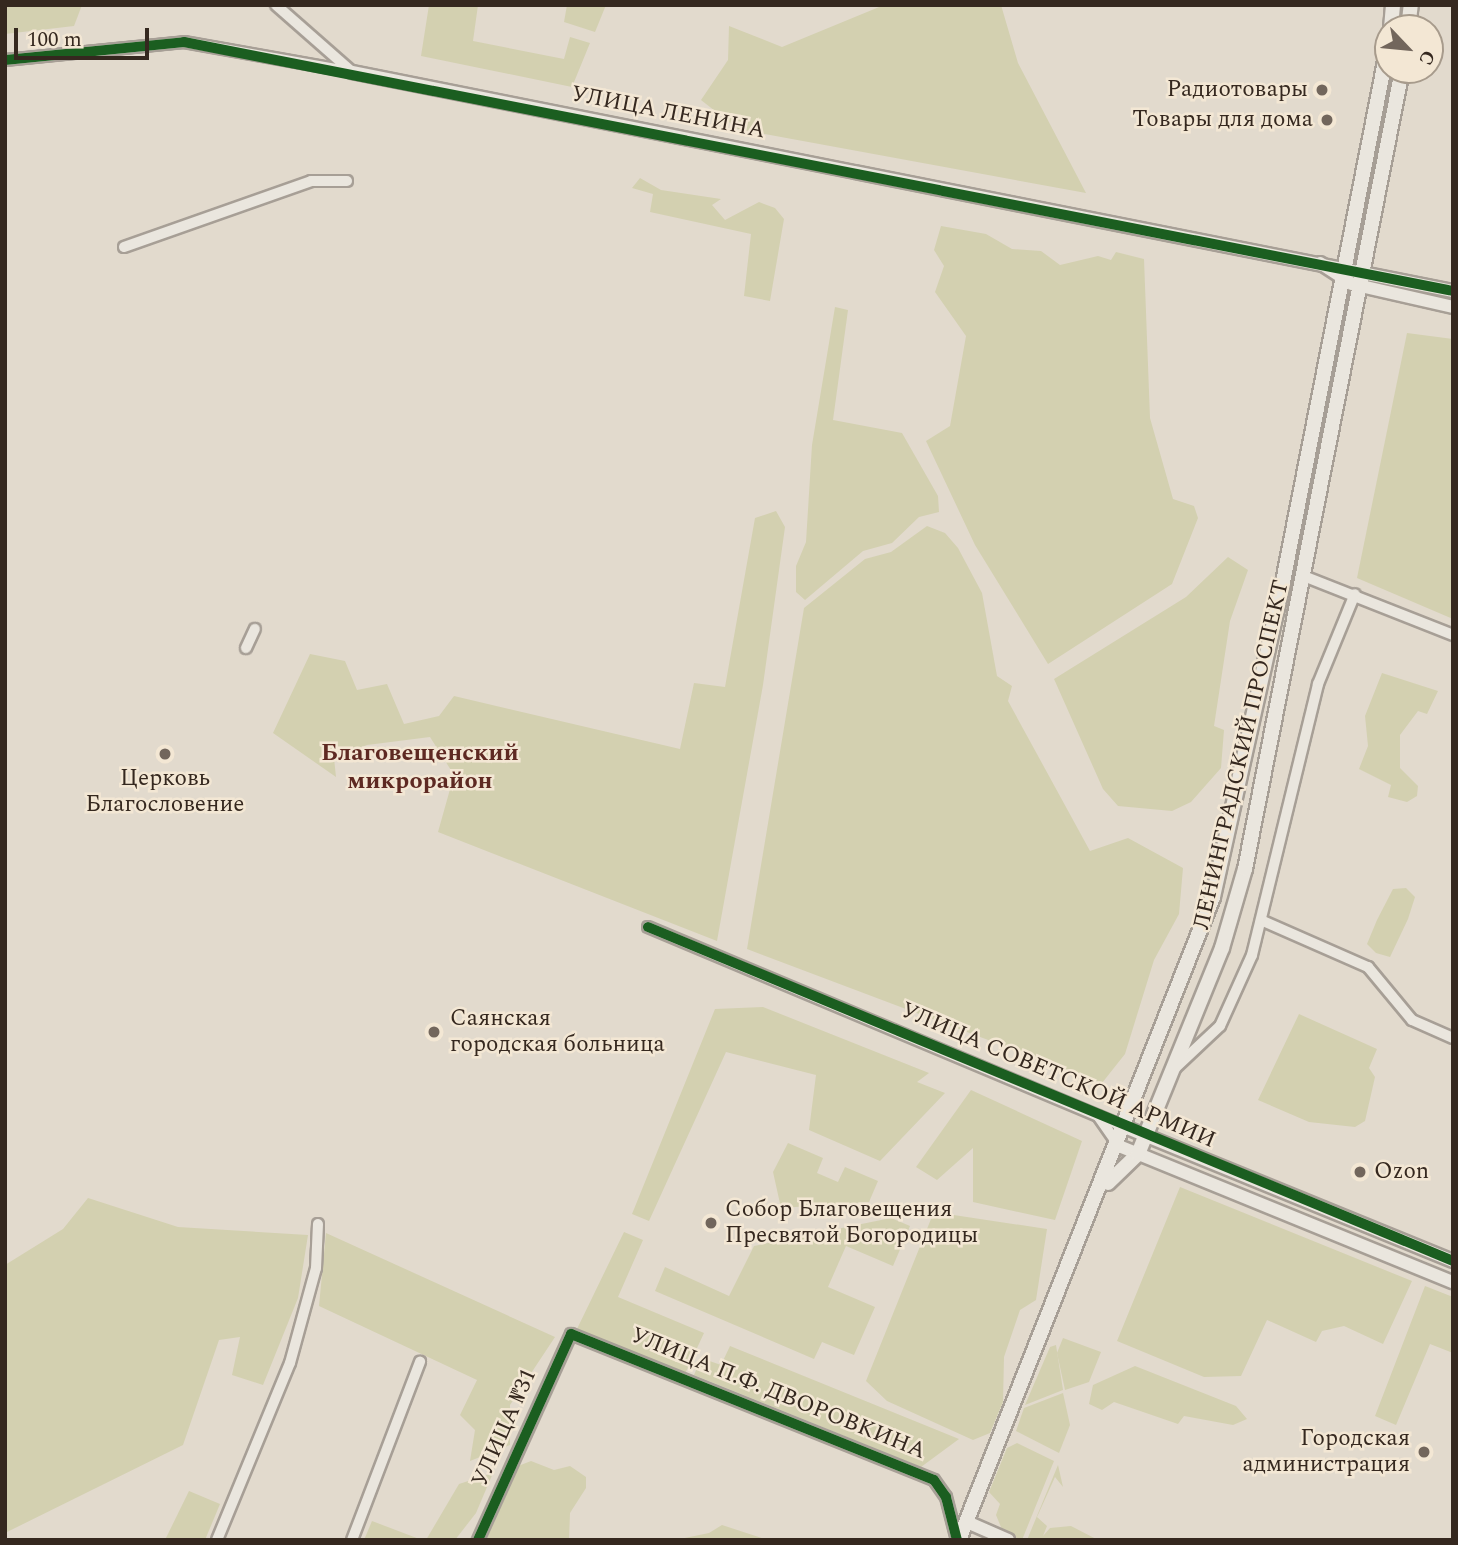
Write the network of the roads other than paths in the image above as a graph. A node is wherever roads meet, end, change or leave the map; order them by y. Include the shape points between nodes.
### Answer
1 (276, 5) edge
2 (5, 60) edge
3 (352, 72) junction
4 (1382, 84) edge
5 (1399, 84) edge
6 (347, 181) dead end
7 (124, 247) dead end
8 (1364, 272) junction
9 (1345, 275) junction
10 (1361, 287) junction
11 (1453, 291) edge
12 (1453, 307) edge
13 (1288, 557) junction
14 (1310, 561) junction
15 (1306, 577) junction
16 (1354, 594) junction
17 (255, 629) dead end
18 (1453, 635) edge
19 (246, 648) dead end
20 (1263, 920) junction
21 (648, 927) dead end
22 (1453, 1038) edge
23 (1172, 1071) junction
24 (1098, 1116) junction
25 (1127, 1128) junction
26 (1146, 1136) junction
27 (1119, 1146) junction
28 (1138, 1154) junction
29 (1102, 1188) junction
30 (318, 1224) dead end
31 (1413, 1244) junction
32 (1453, 1261) edge
33 (1405, 1263) junction
34 (1453, 1282) edge
35 (571, 1334) joint
36 (420, 1362) dead end
37 (947, 1514) junction
38 (967, 1522) junction
39 (217, 1540) edge
40 (352, 1540) edge
41 (478, 1540) edge
42 (958, 1540) edge
43 (1009, 1540) edge

1 - 3 street
2 - 3 street, УЛИЦА ЛЕНИНА via 184,42
3 - 9 street, УЛИЦА ЛЕНИНА via 1320,263
4 - 9 main road, ЛЕНИНГРАДСКИЙ ПРОСПЕКТ
5 - 8 main road, ЛЕНИНГРАДСКИЙ ПРОСПЕКТ
6 - 7 street via 311,181
8 - 9 street, УЛИЦА ЛЕНИНА
8 - 10 main road, ЛЕНИНГРАДСКИЙ ПРОСПЕКТ
8 - 11 street, УЛИЦА ЛЕНИНА
9 - 10 street, УЛИЦА ЛЕНИНА
9 - 13 main road, ЛЕНИНГРАДСКИЙ ПРОСПЕКТ
10 - 12 street, УЛИЦА ЛЕНИНА
10 - 14 main road, ЛЕНИНГРАДСКИЙ ПРОСПЕКТ
13 - 14 main road, ЛЕНИНГРАДСКИЙ ПРОСПЕКТ
13 - 25 main road, ЛЕНИНГРАДСКИЙ ПРОСПЕКТ via 1213,897
14 - 15 main road, ЛЕНИНГРАДСКИЙ ПРОСПЕКТ
15 - 16 street
15 - 23 main road, ЛЕНИНГРАДСКИЙ ПРОСПЕКТ via 1245,869 1222,948
16 - 18 street
16 - 20 street via 1318,684
17 - 19 street
20 - 22 street via 1368,967 1412,1020
20 - 23 street via 1220,1026
21 - 24 street, УЛИЦА СОВЕТСКОЙ АРМИИ
23 - 26 main road, ЛЕНИНГРАДСКИЙ ПРОСПЕКТ
24 - 25 street, УЛИЦА СОВЕТСКОЙ АРМИИ
24 - 27 street, УЛИЦА СОВЕТСКОЙ АРМИИ
25 - 26 street, УЛИЦА СОВЕТСКОЙ АРМИИ
25 - 27 main road, ЛЕНИНГРАДСКИЙ ПРОСПЕКТ
26 - 28 main road, ЛЕНИНГРАДСКИЙ ПРОСПЕКТ
26 - 31 street, УЛИЦА СОВЕТСКОЙ АРМИИ
27 - 28 street, УЛИЦА СОВЕТСКОЙ АРМИИ
27 - 29 main road, ЛЕНИНГРАДСКИЙ ПРОСПЕКТ
28 - 29 main road, ЛЕНИНГРАДСКИЙ ПРОСПЕКТ
28 - 33 street, УЛИЦА СОВЕТСКОЙ АРМИИ
29 - 38 main road, ЛЕНИНГРАДСКИЙ ПРОСПЕКТ
30 - 39 street via 316,1268 290,1363
31 - 32 street, УЛИЦА СОВЕТСКОЙ АРМИИ
31 - 33 street
33 - 34 street, УЛИЦА СОВЕТСКОЙ АРМИИ
35 - 37 street, УЛИЦА П.Ф. ДВОРОВКИНА via 934,1479 947,1497
35 - 41 street, УЛИЦА №31
36 - 40 street
37 - 38 street
37 - 42 street, УЛИЦА П.Ф. ДВОРОВКИНА
38 - 42 main road, ЛЕНИНГРАДСКИЙ ПРОСПЕКТ
38 - 43 street

